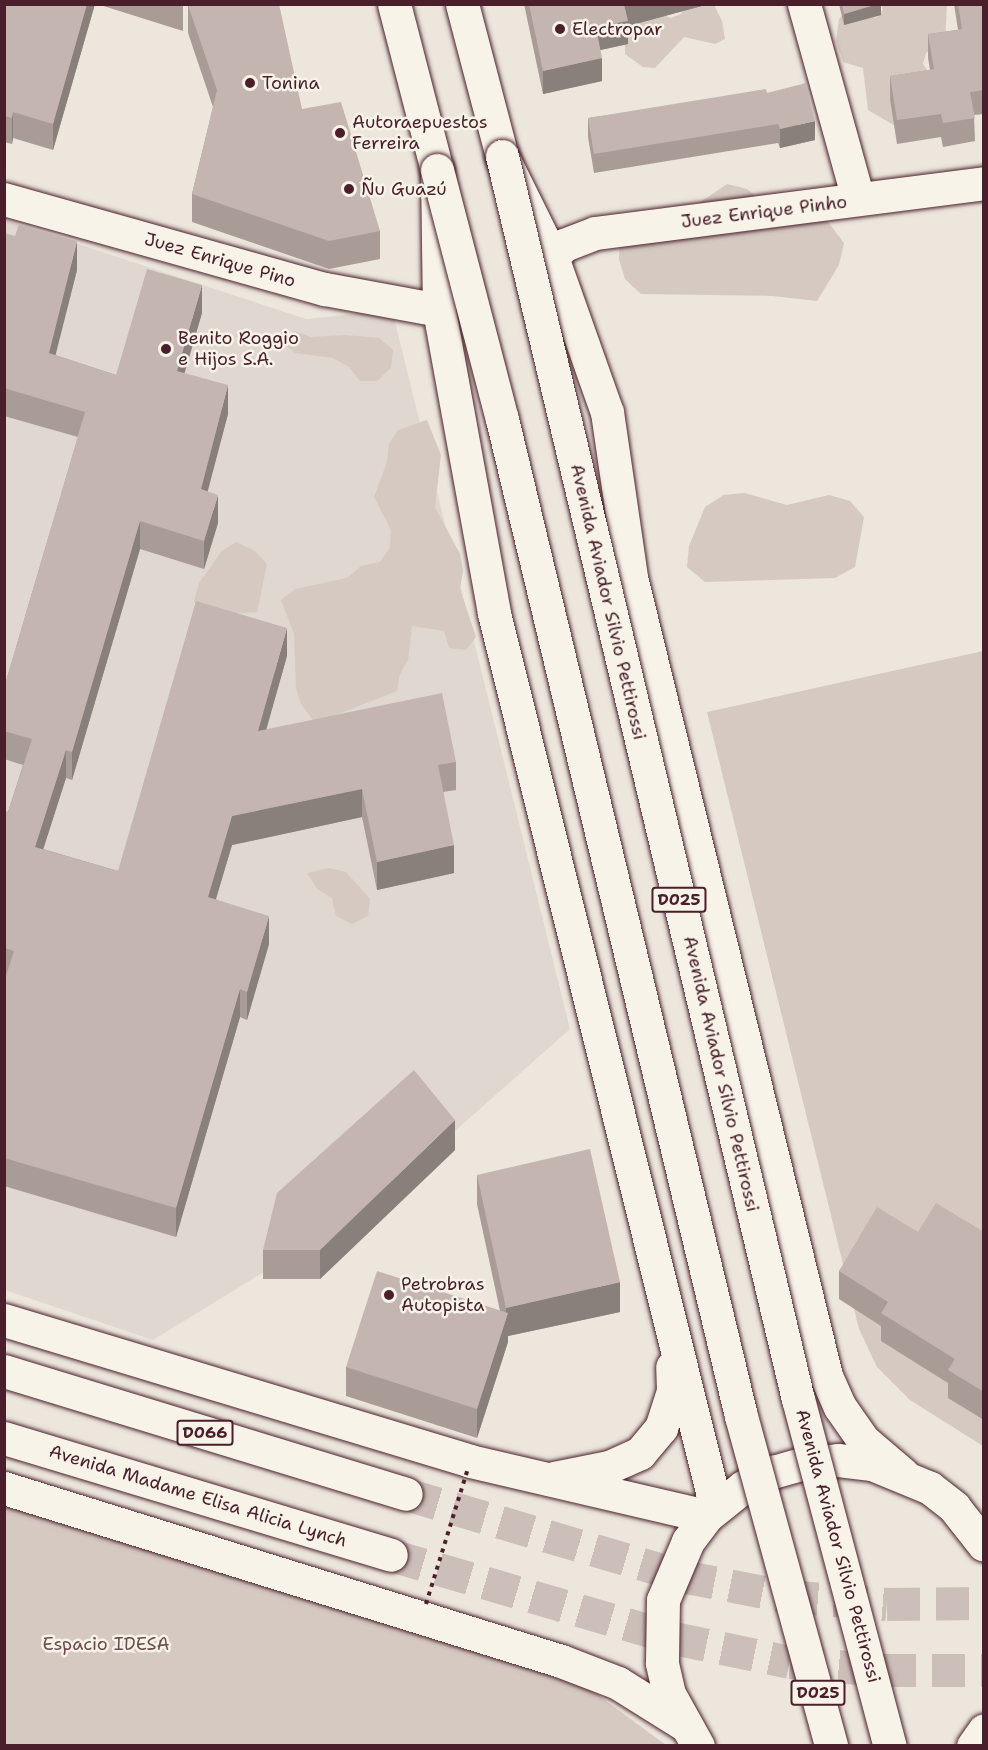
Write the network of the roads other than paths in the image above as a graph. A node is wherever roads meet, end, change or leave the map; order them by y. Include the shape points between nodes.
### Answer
1 (394, 4) edge
2 (462, 4) edge
3 (804, 4) edge
4 (502, 156) junction
5 (437, 170) junction
6 (984, 183) edge
7 (4, 199) edge
8 (858, 199) junction
9 (552, 257) junction
10 (439, 310) junction
11 (4, 1320) edge
12 (670, 1333) junction
13 (4, 1371) edge
14 (4, 1438) edge
15 (903, 1474) junction
16 (545, 1480) junction
17 (4, 1488) edge
18 (406, 1494) tunnel mouth
19 (712, 1512) junction
20 (981, 1536) edge
21 (391, 1555) tunnel mouth
22 (690, 1734) edge
23 (831, 1746) edge
24 (890, 1746) edge

1 - 5 main road
2 - 4 main road
3 - 8 main road
4 - 9 main road
4 - 24 main road, Avenida Aviador Silvio Pettirossi / D025, bridge via 798,1399
5 - 10 main road
5 - 23 main road, D025, bridge via 502,419 741,1416
6 - 8 main road, Juez Enrique Pinho
7 - 10 main road, Juez Enrique Pino via 325,289
8 - 9 main road, Juez Enrique Pinho via 595,233 564,244
9 - 15 main road via 607,412 631,577 826,1376 840,1407 863,1440
10 - 12 main road via 494,613
11 - 16 main road
12 - 16 main road via 673,1390 661,1428 654,1437 640,1453 609,1467
12 - 19 main road
13 - 18 main road, D066
14 - 21 main road, Avenida Madame Elisa Alicia Lynch
15 - 19 main road via 872,1464 838,1460 805,1463 742,1487
15 - 20 main road via 954,1507
16 - 19 main road
17 - 22 main road via 561,1661 618,1683
19 - 22 main road via 673,1570 660,1631 664,1673

